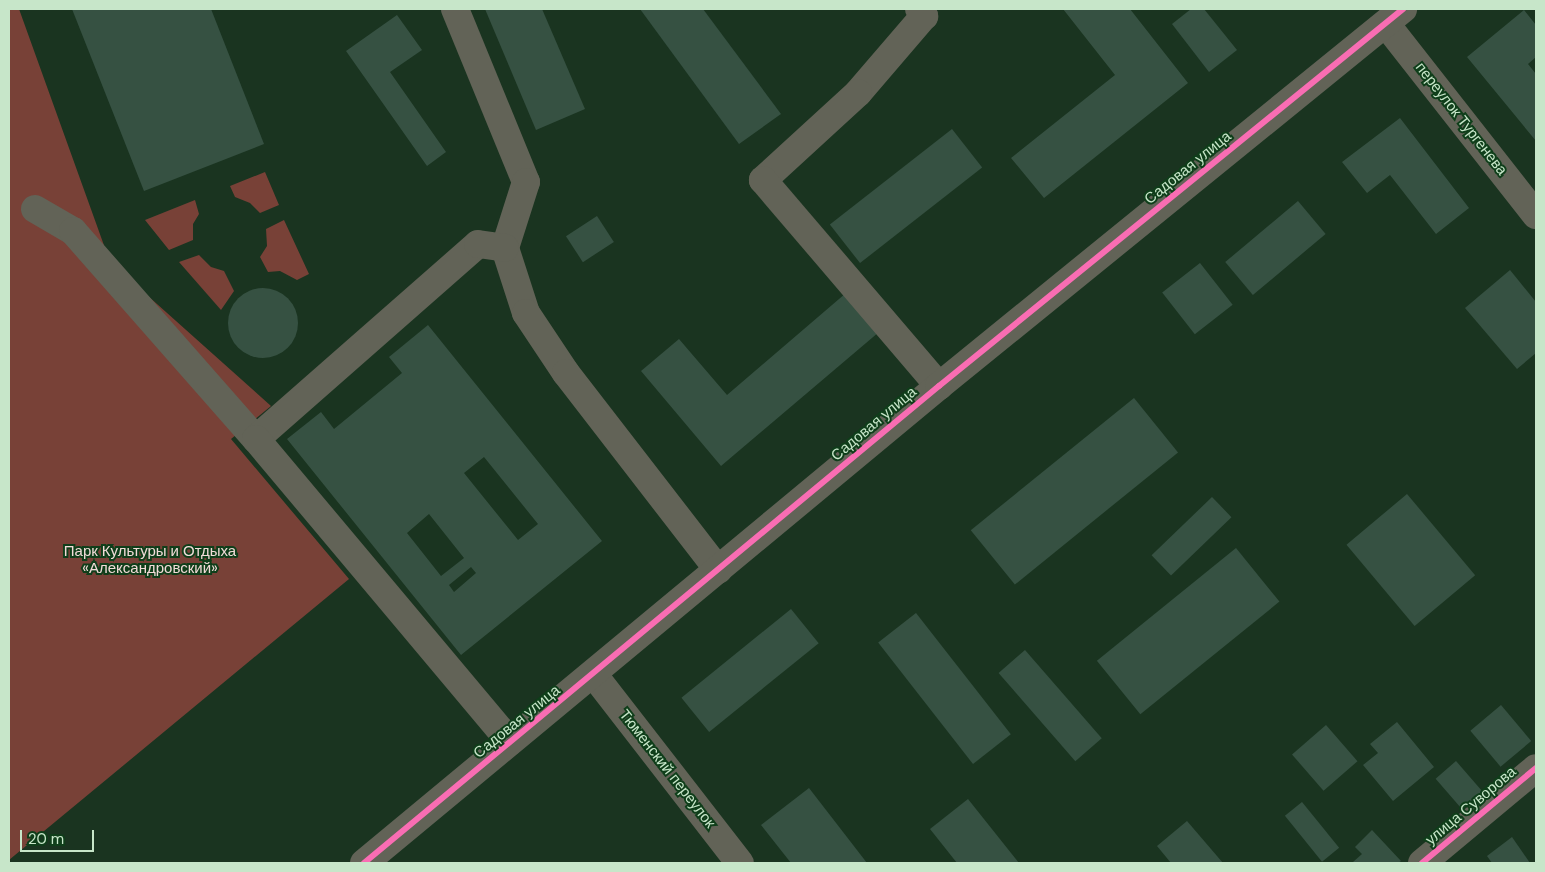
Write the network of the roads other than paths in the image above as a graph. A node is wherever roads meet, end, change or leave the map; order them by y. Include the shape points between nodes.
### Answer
1 (455, 9) edge
2 (919, 9) edge
3 (1394, 16) edge
4 (35, 209) dead end
5 (1536, 215) edge
6 (505, 248) junction
7 (939, 386) junction
8 (256, 439) junction
9 (718, 570) junction
10 (594, 675) junction
11 (510, 742) junction
12 (1536, 768) edge
13 (364, 863) edge
14 (740, 863) edge
15 (1422, 863) edge

1 - 6 street via 526,182
2 - 7 street via 924,16 858,93 763,180
3 - 5 street, переулок Тургенева
3 - 7 street, Садовая улица
4 - 8 street via 73,231
6 - 8 street via 478,244
6 - 9 street via 531,321 566,374
7 - 9 street, Садовая улица
8 - 11 street
9 - 10 street, Садовая улица
10 - 11 street, Садовая улица
10 - 14 street, Тюменский переулок
11 - 13 street, Садовая улица
12 - 15 street, улица Суворова

